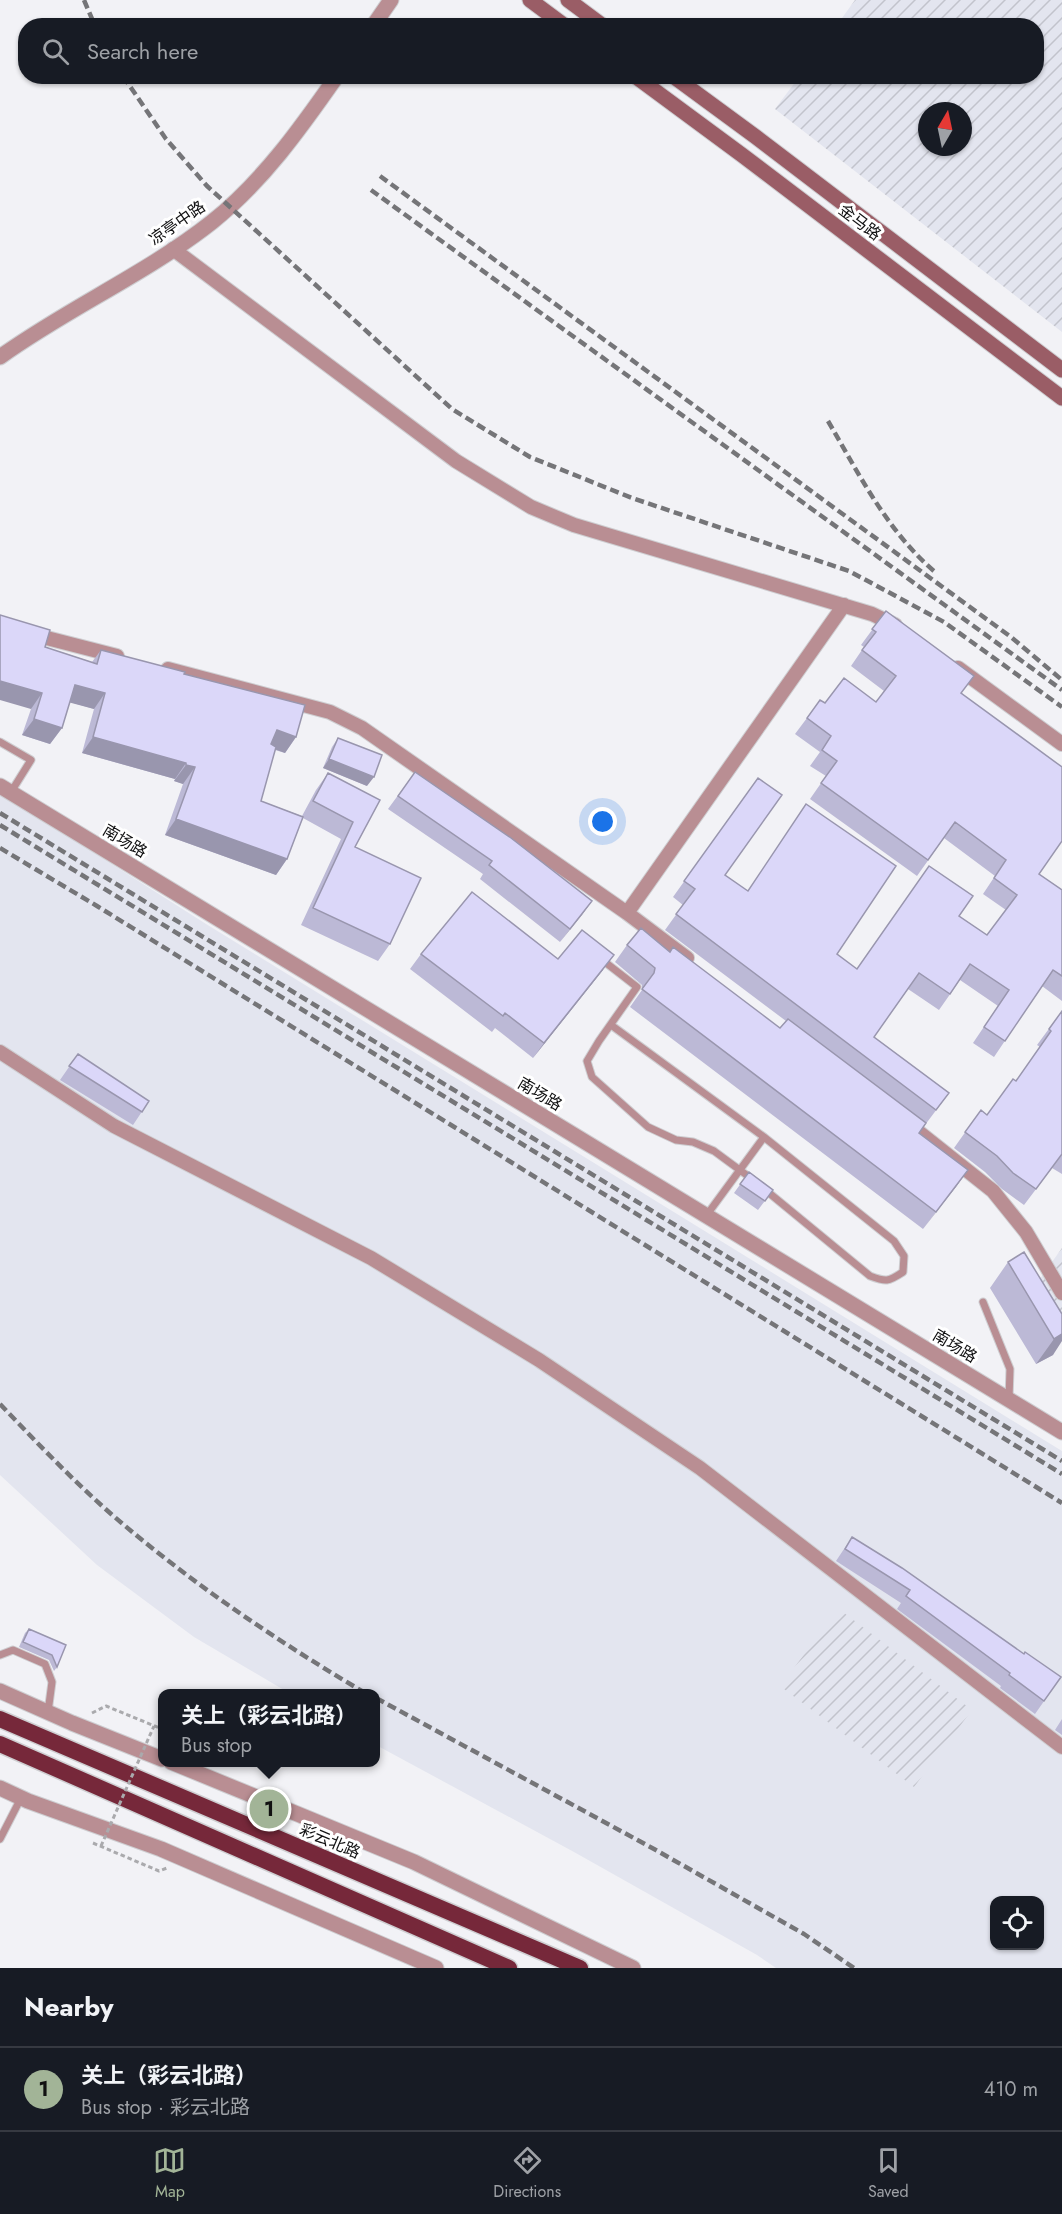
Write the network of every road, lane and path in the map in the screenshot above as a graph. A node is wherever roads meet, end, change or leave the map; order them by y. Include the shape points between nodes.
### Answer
1 (391, 0) edge
2 (530, 0) edge
3 (568, 0) edge
4 (379, 18) edge
5 (554, 18) edge
6 (592, 18) edge
7 (331, 84) edge
8 (646, 84) edge
9 (684, 84) edge
10 (173, 249) junction
11 (0, 357) edge
12 (1062, 370) edge
13 (1062, 398) edge
14 (844, 605) junction
15 (0, 626) edge
16 (909, 632) edge
17 (126, 658) edge
18 (948, 660) edge
19 (149, 664) edge
20 (0, 742) edge
21 (1062, 744) edge
22 (6, 789) edge
23 (627, 913) junction
24 (601, 959) edge
25 (693, 963) edge
26 (611, 1025) junction
27 (0, 1052) edge
28 (893, 1112) edge
29 (764, 1137) junction
30 (740, 1170) junction
31 (706, 1216) junction
32 (1062, 1293) edge
33 (983, 1302) dead end
34 (1009, 1400) junction
35 (1062, 1432) edge
36 (0, 1655) edge
37 (0, 1691) edge
38 (106, 1706) dead end
39 (48, 1712) junction
40 (0, 1719) edge
41 (154, 1725) junction
42 (158, 1727) edge
43 (0, 1744) edge
44 (1062, 1747) edge
45 (158, 1757) edge
46 (183, 1767) edge
47 (0, 1788) edge
48 (21, 1798) junction
49 (0, 1839) edge
50 (159, 1871) dead end
51 (436, 1968) edge
52 (509, 1968) edge
53 (580, 1968) edge
54 (633, 1968) edge

1 - 4 street
2 - 5 main road
3 - 6 main road
7 - 10 street, 凉亭中路 via 276,160 230,207
8 - 13 main road, 金马路
9 - 12 main road, 金马路
10 - 11 street, 凉亭中路
10 - 14 street via 456,461 531,507 574,525
14 - 16 street
14 - 23 street
15 - 17 street
18 - 21 street
19 - 23 street via 330,712 457,794
20 - 22 lane via 31,760
22 - 31 street, 南场路
23 - 25 street
24 - 26 lane via 637,987
26 - 29 lane
26 - 30 lane via 587,1060 592,1077 648,1127 714,1151
27 - 44 street via 114,1126 371,1258 539,1360 700,1468
28 - 32 street via 993,1191 1026,1232
29 - 30 lane
29 - 30 lane via 894,1241 904,1256 903,1272 891,1281 870,1276
30 - 31 lane
31 - 34 street, 南场路
33 - 34 lane via 1010,1369
34 - 35 street, 南场路
36 - 39 lane via 13,1650 45,1664 52,1682
37 - 39 street
38 - 41 path
39 - 45 street
40 - 53 highway, 彩云北路
41 - 42 path, bridge
41 - 50 path, bridge via 101,1846
43 - 52 highway
46 - 54 street via 414,1862
47 - 48 street
48 - 49 lane
48 - 51 street via 161,1849

